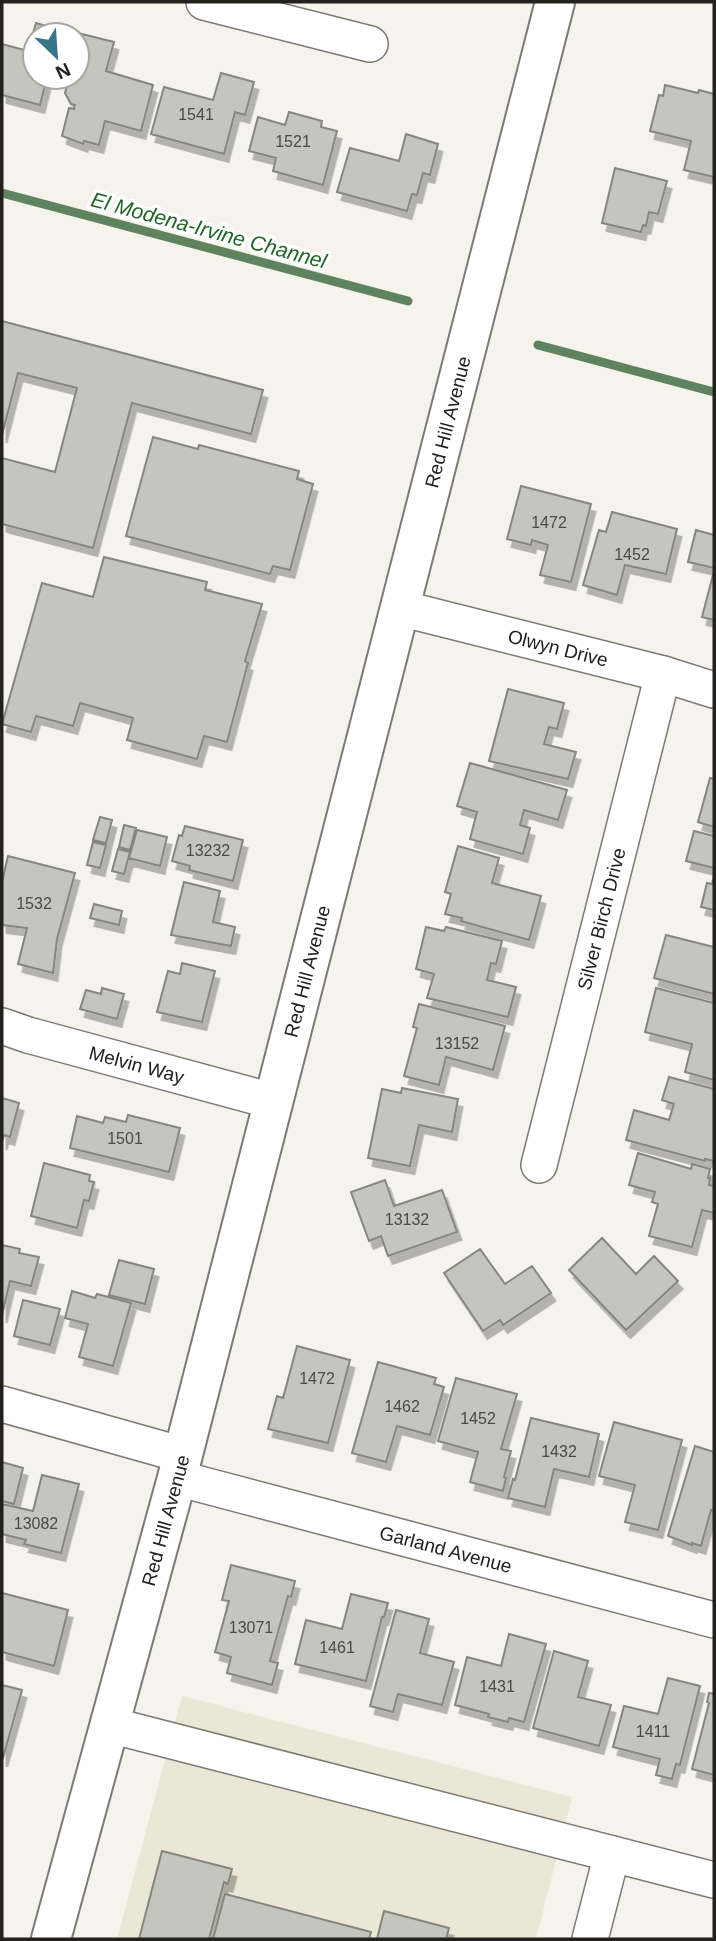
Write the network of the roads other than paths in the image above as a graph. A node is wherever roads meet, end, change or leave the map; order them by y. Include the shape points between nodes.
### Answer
1 (204, 2) edge
2 (555, 2) edge
3 (370, 44) dead end
4 (400, 608) junction
5 (663, 674) junction
6 (714, 690) edge
7 (2, 1026) edge
8 (272, 1101) junction
9 (539, 1166) dead end
10 (2, 1404) edge
11 (180, 1466) junction
12 (714, 1620) edge
13 (110, 1725) junction
14 (612, 1854) junction
15 (714, 1880) edge
16 (51, 1939) edge
17 (590, 1939) edge

1 - 3 street
2 - 4 main road, Red Hill Avenue
4 - 5 street, Olwyn Drive
4 - 8 main road, Red Hill Avenue
5 - 6 street, Olwyn Drive
5 - 9 street, Silver Birch Drive
7 - 8 street, Melvin Way
8 - 11 main road, Red Hill Avenue
10 - 11 street, Garland Avenue
11 - 12 street, Garland Avenue
11 - 13 main road, Red Hill Avenue
13 - 14 street
13 - 16 main road, Red Hill Avenue
14 - 15 street
14 - 17 street

